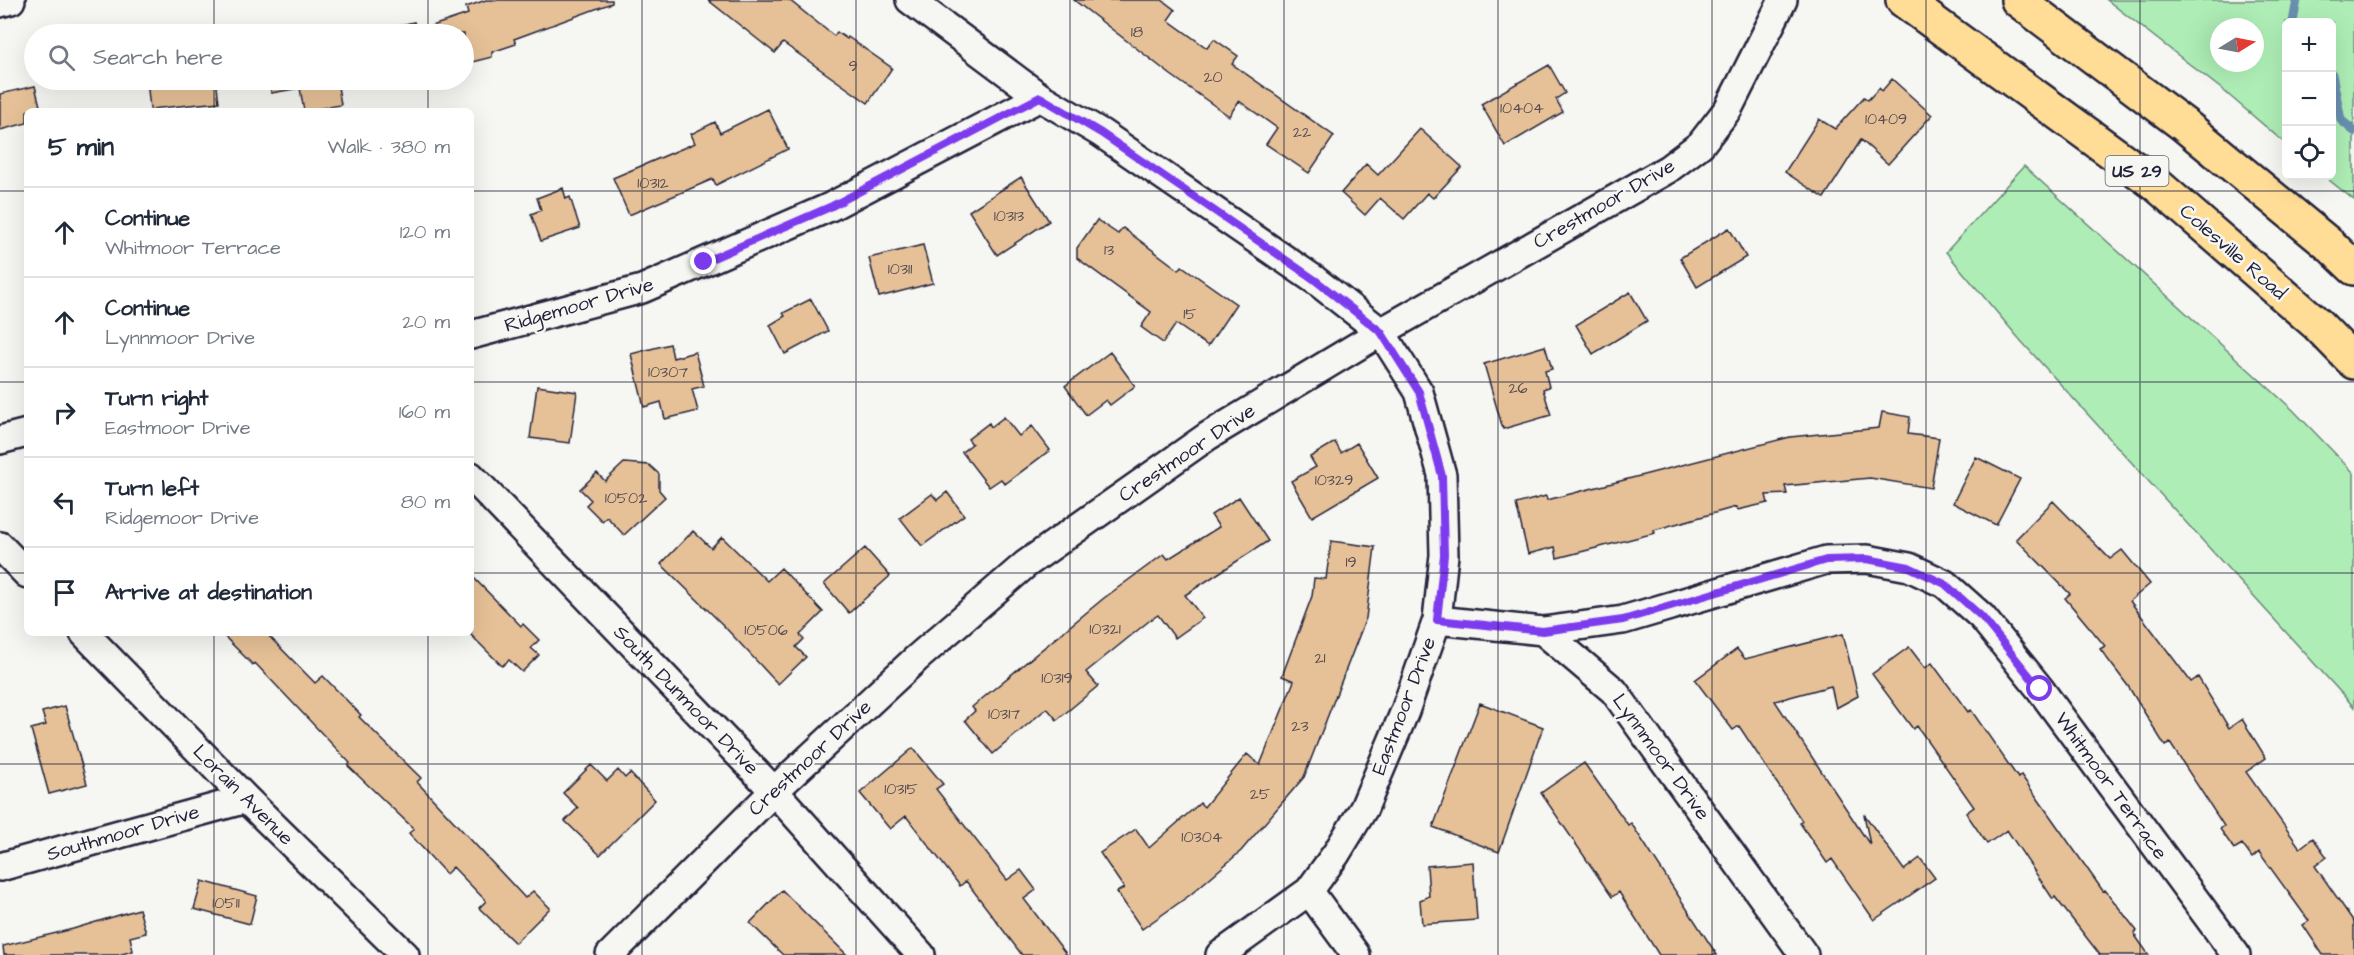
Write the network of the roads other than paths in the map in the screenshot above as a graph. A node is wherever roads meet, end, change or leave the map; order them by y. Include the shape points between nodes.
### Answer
1 (11, 0) edge
2 (910, 0) edge
3 (1783, 0) edge
4 (1903, 0) edge
5 (2018, 0) edge
6 (0, 3) edge
7 (1040, 97) junction
8 (2354, 268) edge
9 (1381, 332) junction
10 (474, 334) edge
11 (2354, 362) edge
12 (24, 434) edge
13 (0, 440) edge
14 (474, 480) edge
15 (0, 546) edge
16 (24, 571) edge
17 (1437, 620) junction
18 (1543, 631) junction
19 (87, 636) edge
20 (774, 791) junction
21 (246, 799) junction
22 (0, 867) edge
23 (1309, 891) junction
24 (405, 955) edge
25 (610, 955) edge
26 (921, 955) edge
27 (1220, 955) edge
28 (1356, 955) edge
29 (1804, 955) edge
30 (2236, 955) edge

1 - 6 street
2 - 7 street, Eastmoor Drive
3 - 9 street, Crestmoor Drive via 1728,109 1701,144 1668,169
4 - 11 highway, Colesville Road / US 29 via 2157,185 2317,324
5 - 8 highway via 2183,124
7 - 9 street, Eastmoor Drive via 1205,204 1315,280
7 - 10 street, Ridgemoor Drive via 830,207 642,289
9 - 17 street, Eastmoor Drive via 1419,392 1442,476 1444,555
9 - 20 street, Crestmoor Drive via 1208,436 1026,564 916,659
12 - 13 street
14 - 20 street, South Dunmoor Drive
15 - 16 street
17 - 18 street
17 - 23 street, Eastmoor Drive via 1405,711 1364,808
18 - 29 street, Lynnmoor Drive via 1614,691
18 - 30 street, Whitmoor Terrace via 1623,620 1826,560 1867,559 1909,567 1945,584 1982,617 2040,689
19 - 21 street, Lorain Avenue
20 - 25 street, Crestmoor Drive
20 - 26 street, South Dunmoor Drive
21 - 22 street, Southmoor Drive
21 - 24 street, Lorain Avenue
23 - 27 street, Eastmoor Drive
23 - 28 street

